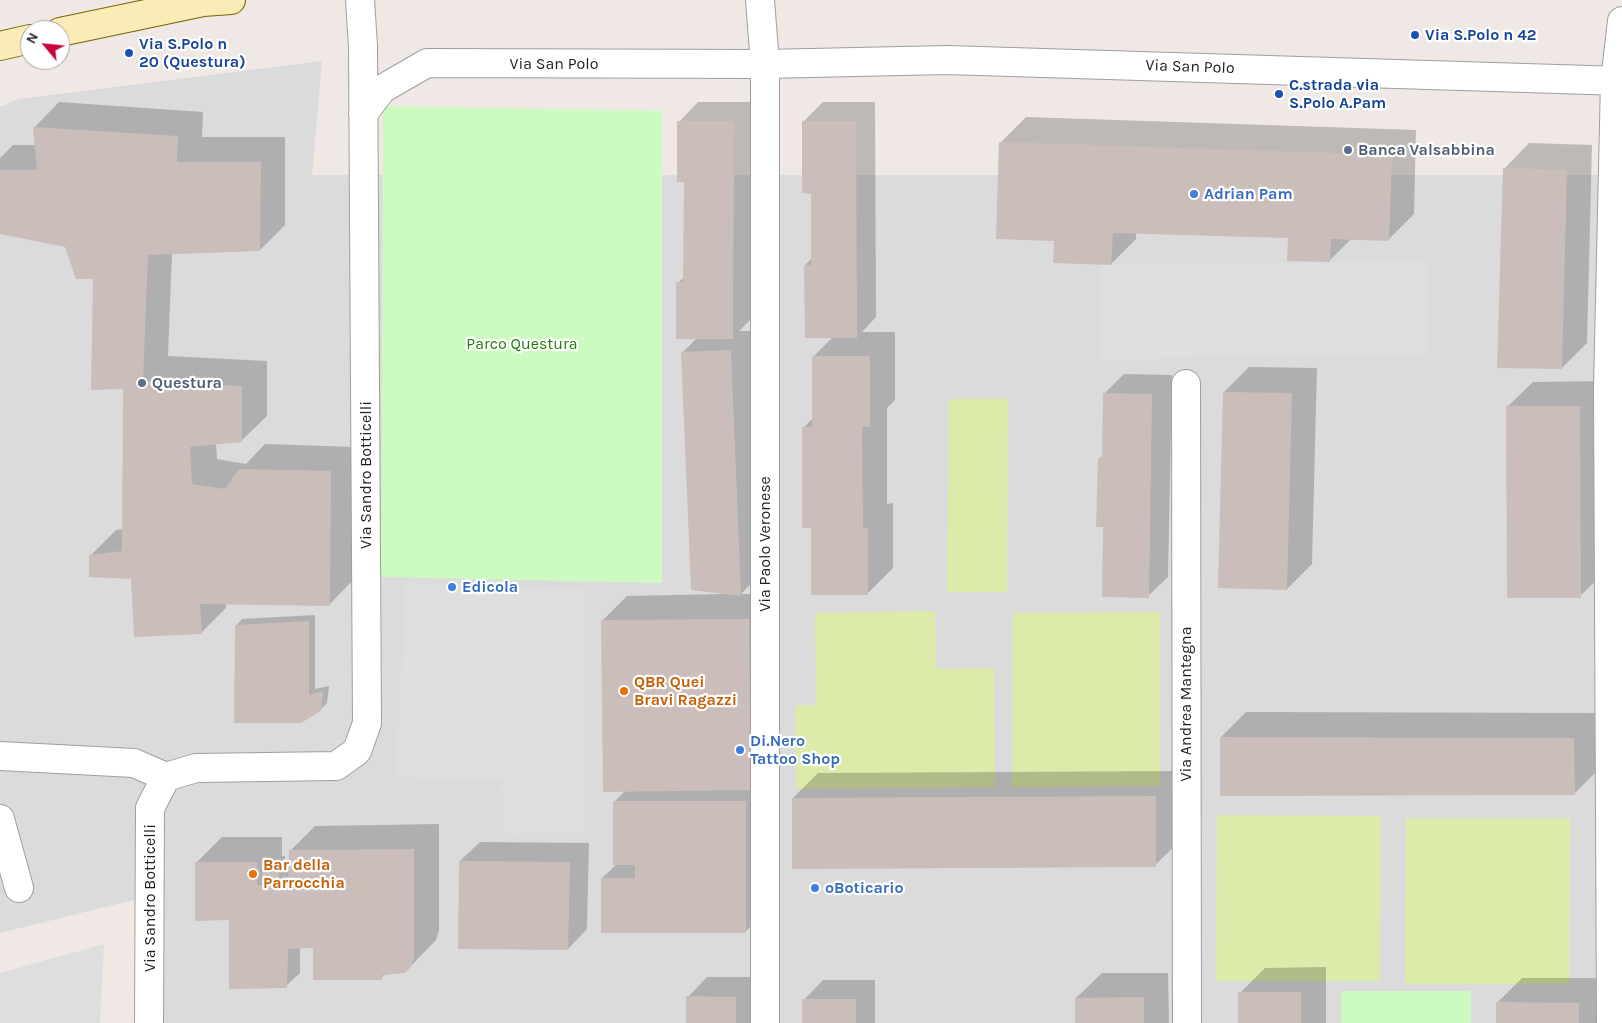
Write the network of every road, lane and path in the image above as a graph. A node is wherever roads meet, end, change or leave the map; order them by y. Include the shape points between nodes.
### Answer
1 (231, 0) edge
2 (360, 0) edge
3 (760, 0) edge
4 (1622, 21) edge
5 (70, 30) edge
6 (20, 41) edge
7 (0, 46) edge
8 (765, 64) junction
9 (1619, 81) edge
10 (363, 114) junction
11 (1186, 384) dead end
12 (0, 756) edge
13 (166, 777) junction
14 (0, 819) edge
15 (19, 888) dead end
16 (148, 1023) edge
17 (765, 1023) edge
18 (1187, 1023) edge
19 (1611, 1023) edge

1 - 5 main road via 203,2
2 - 10 street, Via Sandro Botticelli
3 - 8 street
4 - 9 street
6 - 7 main road
8 - 9 street, Via San Polo via 947,60
8 - 10 street, Via San Polo via 427,63 382,89
8 - 17 street, Via Paolo Veronese
9 - 19 street via 1608,388
10 - 13 street, Via Sandro Botticelli via 367,723 357,751 336,766 196,768
11 - 18 street, Via Andrea Mantegna
12 - 13 street via 134,763
13 - 16 street, Via Sandro Botticelli via 150,808
14 - 15 street

